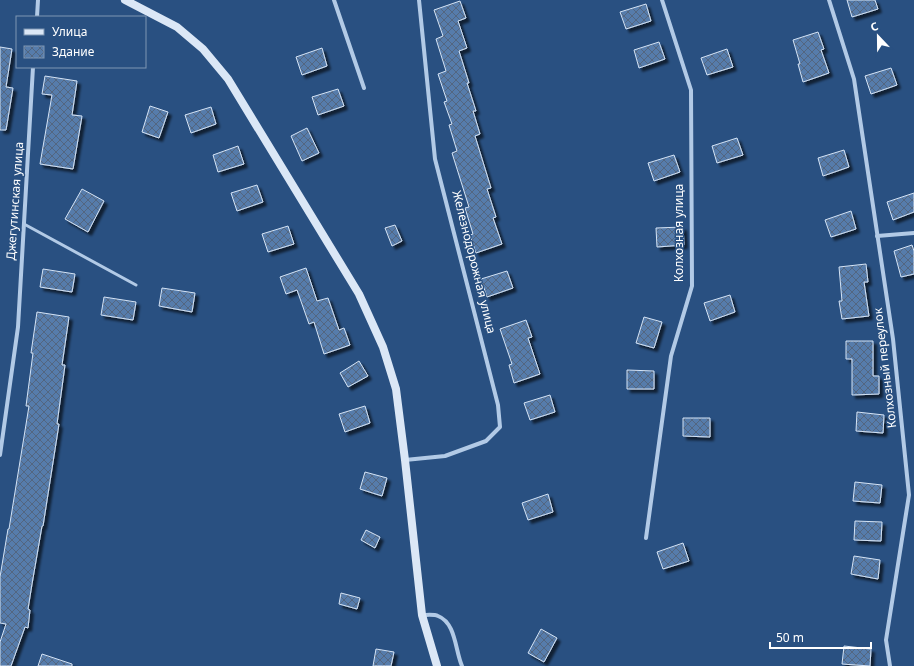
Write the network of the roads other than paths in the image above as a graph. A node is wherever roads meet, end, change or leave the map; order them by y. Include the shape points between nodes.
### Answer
1 (38, 0) edge
2 (125, 0) edge
3 (334, 0) edge
4 (419, 0) edge
5 (662, 0) edge
6 (829, 0) edge
7 (37, 16) edge
8 (34, 68) edge
9 (364, 88) dead end
10 (24, 224) junction
11 (914, 234) edge
12 (877, 236) junction
13 (136, 284) dead end
14 (0, 455) edge
15 (405, 460) junction
16 (646, 538) dead end
17 (422, 615) junction
18 (437, 666) edge
19 (462, 666) edge
20 (890, 666) edge

1 - 7 street
2 - 15 main road via 178,27 203,49 228,79 359,294 383,347 396,389
3 - 9 street
4 - 15 street, Железнодорожная улица via 435,159 498,404 500,427 486,441 445,456
5 - 16 street, Колхозная улица via 691,90 692,286 670,356
6 - 12 street, Колхозный переулок via 854,79
8 - 10 street, Джегутинская улица
10 - 13 lane
10 - 14 street, Джегутинская улица via 18,327
11 - 12 street
12 - 20 street, Колхозный переулок via 893,339 909,495 886,640
15 - 17 main road
17 - 18 main road
17 - 19 street via 437,615 447,622

